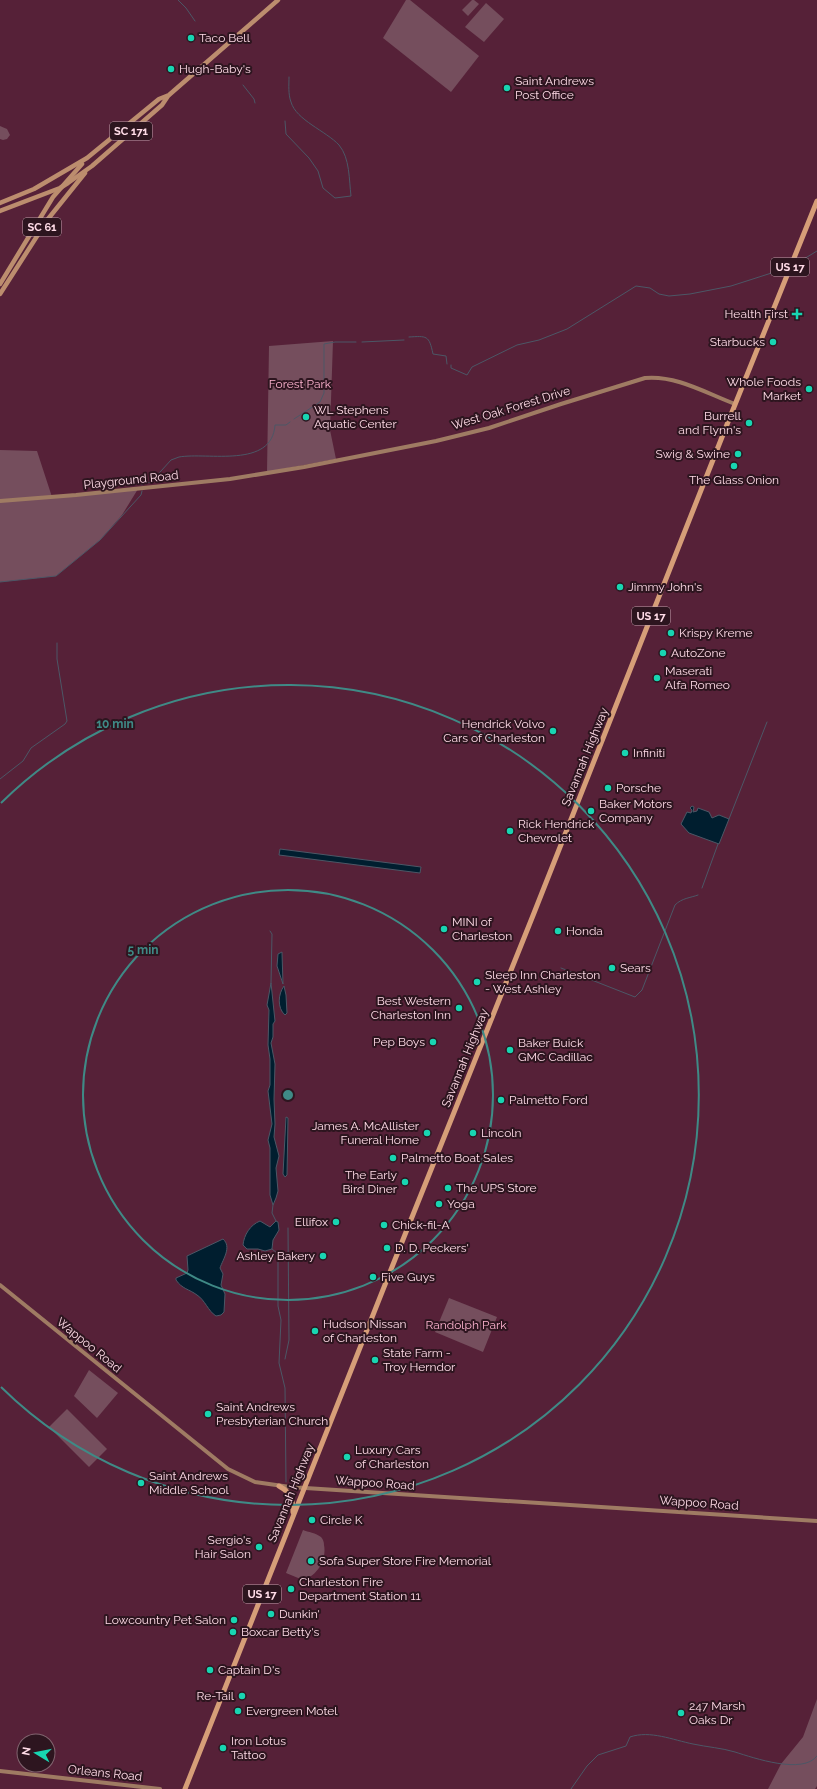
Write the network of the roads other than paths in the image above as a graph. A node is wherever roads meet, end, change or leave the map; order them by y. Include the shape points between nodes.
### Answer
1 (278, 0) edge
2 (169, 94) junction
3 (87, 158) junction
4 (92, 166) junction
5 (60, 188) junction
6 (817, 200) edge
7 (0, 203) edge
8 (0, 211) edge
9 (0, 284) edge
10 (0, 294) edge
11 (735, 404) junction
12 (264, 475) joint
13 (0, 500) edge
14 (0, 1285) edge
15 (279, 1486) junction
16 (304, 1488) junction
17 (293, 1515) junction
18 (817, 1521) edge
19 (0, 1771) edge
20 (160, 1789) edge
21 (185, 1789) edge

1 - 2 main road
2 - 3 main road, SC 171 via 149,107
2 - 4 main road, SC 171 via 162,105
3 - 5 main road, SC 61
3 - 7 main road, SC 171 via 34,189
4 - 5 main road, SC 171
4 - 10 main road, SC 61 via 48,219
5 - 8 main road, SC 171
5 - 9 main road, SC 61
6 - 11 highway, Savannah Highway / US 17
11 - 12 main road, West Oak Forest Drive via 675,380 645,378 489,428
11 - 16 highway, Savannah Highway / US 17
12 - 13 main road, Playground Road via 76,495
14 - 15 main road, Wappoo Road via 228,1469 255,1482
15 - 16 main road, Wappoo Road
15 - 17 highway via 292,1496
16 - 17 highway, Savannah Highway / US 17
16 - 18 main road, Wappoo Road
17 - 21 highway, Savannah Highway / US 17
19 - 20 main road, Orleans Road

